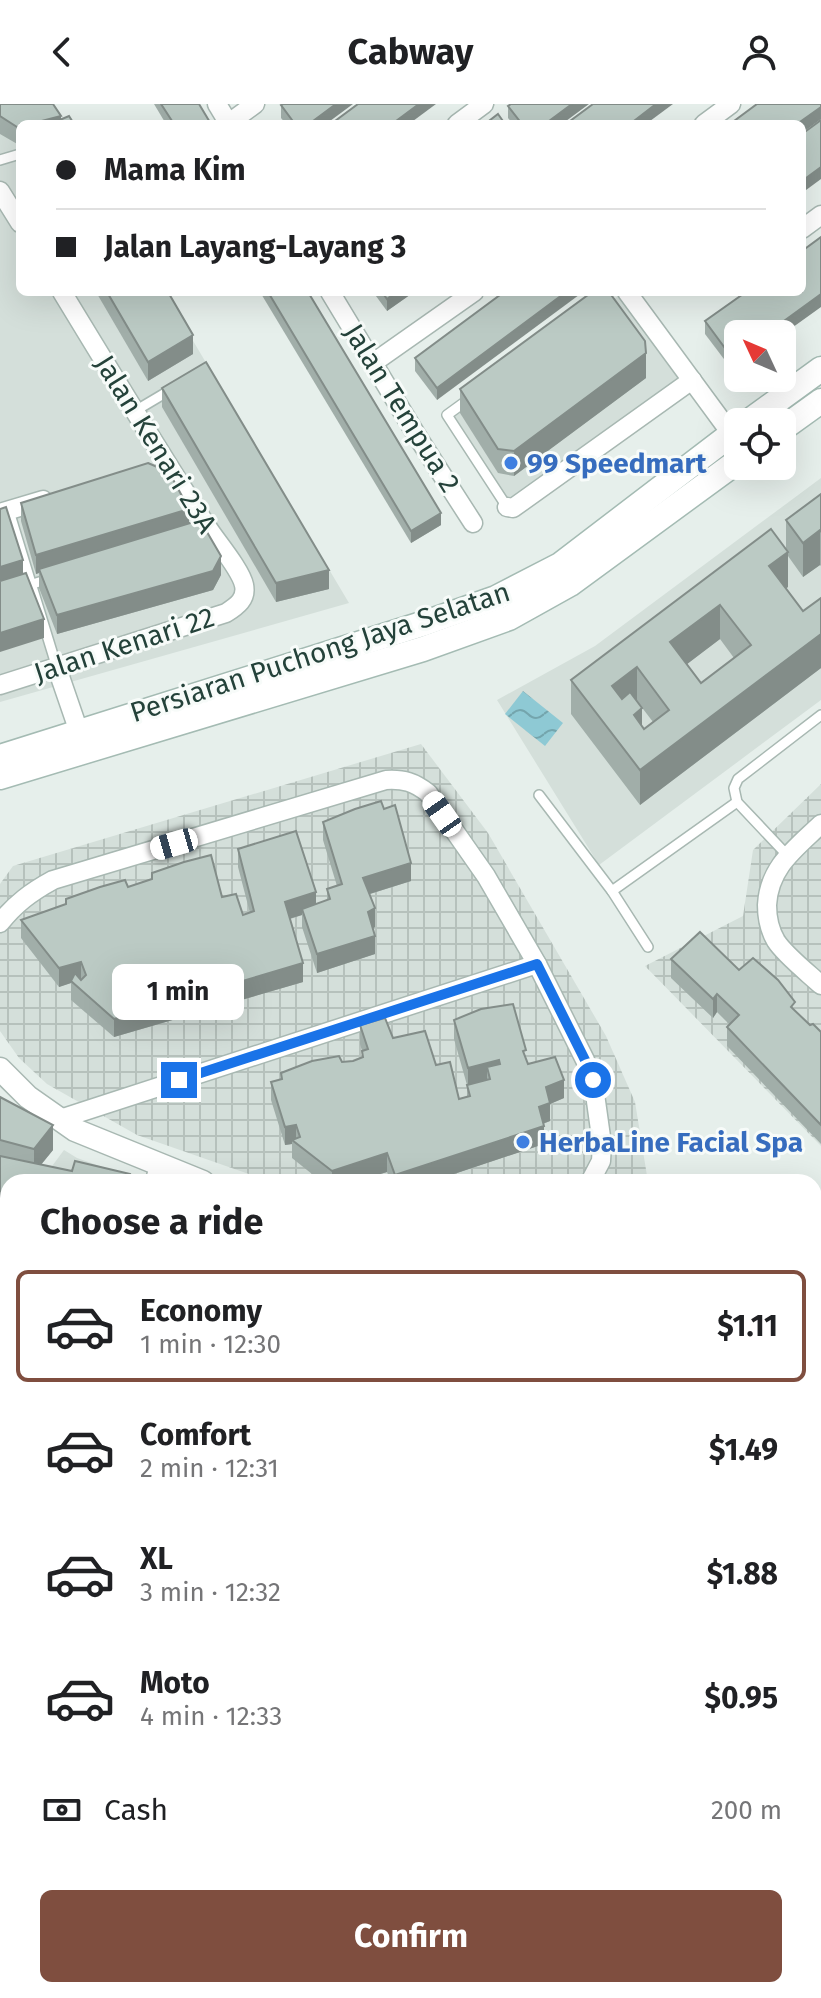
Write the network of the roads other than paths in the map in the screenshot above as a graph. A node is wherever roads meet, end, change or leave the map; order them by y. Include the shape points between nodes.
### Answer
1 (255, 104) edge
2 (731, 104) edge
3 (490, 107) edge
4 (234, 120) edge
5 (465, 120) edge
6 (709, 120) edge
7 (0, 191) edge
8 (16, 217) edge
9 (64, 296) edge
10 (332, 296) edge
11 (468, 296) edge
12 (630, 296) edge
13 (373, 363) junction
14 (821, 369) edge
15 (692, 380) junction
16 (176, 387) edge
17 (483, 389) edge
18 (821, 401) edge
19 (770, 408) edge
20 (135, 411) junction
21 (724, 415) edge
22 (796, 419) edge
23 (724, 443) edge
24 (724, 471) edge
25 (67, 493) edge
26 (507, 507) joint
27 (5, 512) edge
28 (473, 523) dead end
29 (61, 575) edge
30 (32, 584) junction
31 (0, 594) edge
32 (244, 597) joint
33 (57, 668) junction
34 (0, 685) edge
35 (821, 715) edge
36 (79, 732) junction
37 (5, 771) edge
38 (539, 795) dead end
39 (737, 802) junction
40 (821, 824) edge
41 (788, 856) junction
42 (612, 891) junction
43 (0, 923) edge
44 (648, 947) dead end
45 (537, 964) junction
46 (821, 985) edge
47 (0, 1069) edge
48 (60, 1119) junction
49 (152, 1173) edge
50 (594, 1174) edge

1 - 4 street
2 - 6 street
3 - 5 street
7 - 8 street
9 - 20 street, Jalan Kenari 23A
10 - 13 street, Jalan Tempua 2
11 - 13 street
12 - 15 street
13 - 28 street, Jalan Tempua 2
14 - 19 main road, Persiaran Puchong Jaya Selatan
15 - 21 street
15 - 26 street via 513,508
16 - 20 lane
17 - 26 lane via 447,415
18 - 22 main road
20 - 32 street, Jalan Kenari 23A via 201,531 241,577
23 - 36 main road, Persiaran Puchong Jaya Selatan via 560,565 496,598
24 - 37 main road, Persiaran Puchong Jaya Selatan via 570,584 509,618 423,649
25 - 27 street
27 - 30 lane
29 - 30 lane
30 - 31 lane
30 - 33 lane
32 - 33 street, Jalan Kenari 22 via 226,613
33 - 34 street, Jalan Kenari 22
33 - 36 street
35 - 39 lane via 738,779
36 - 37 main road, Persiaran Puchong Jaya Selatan
38 - 42 lane
39 - 41 lane
39 - 42 lane
40 - 41 street
41 - 46 street via 768,889 767,920 777,943
42 - 44 lane
43 - 45 street via 16,904 53,880 402,779 428,793 486,876
45 - 48 street
45 - 50 street via 593,1080 602,1152
47 - 48 street
48 - 49 street

